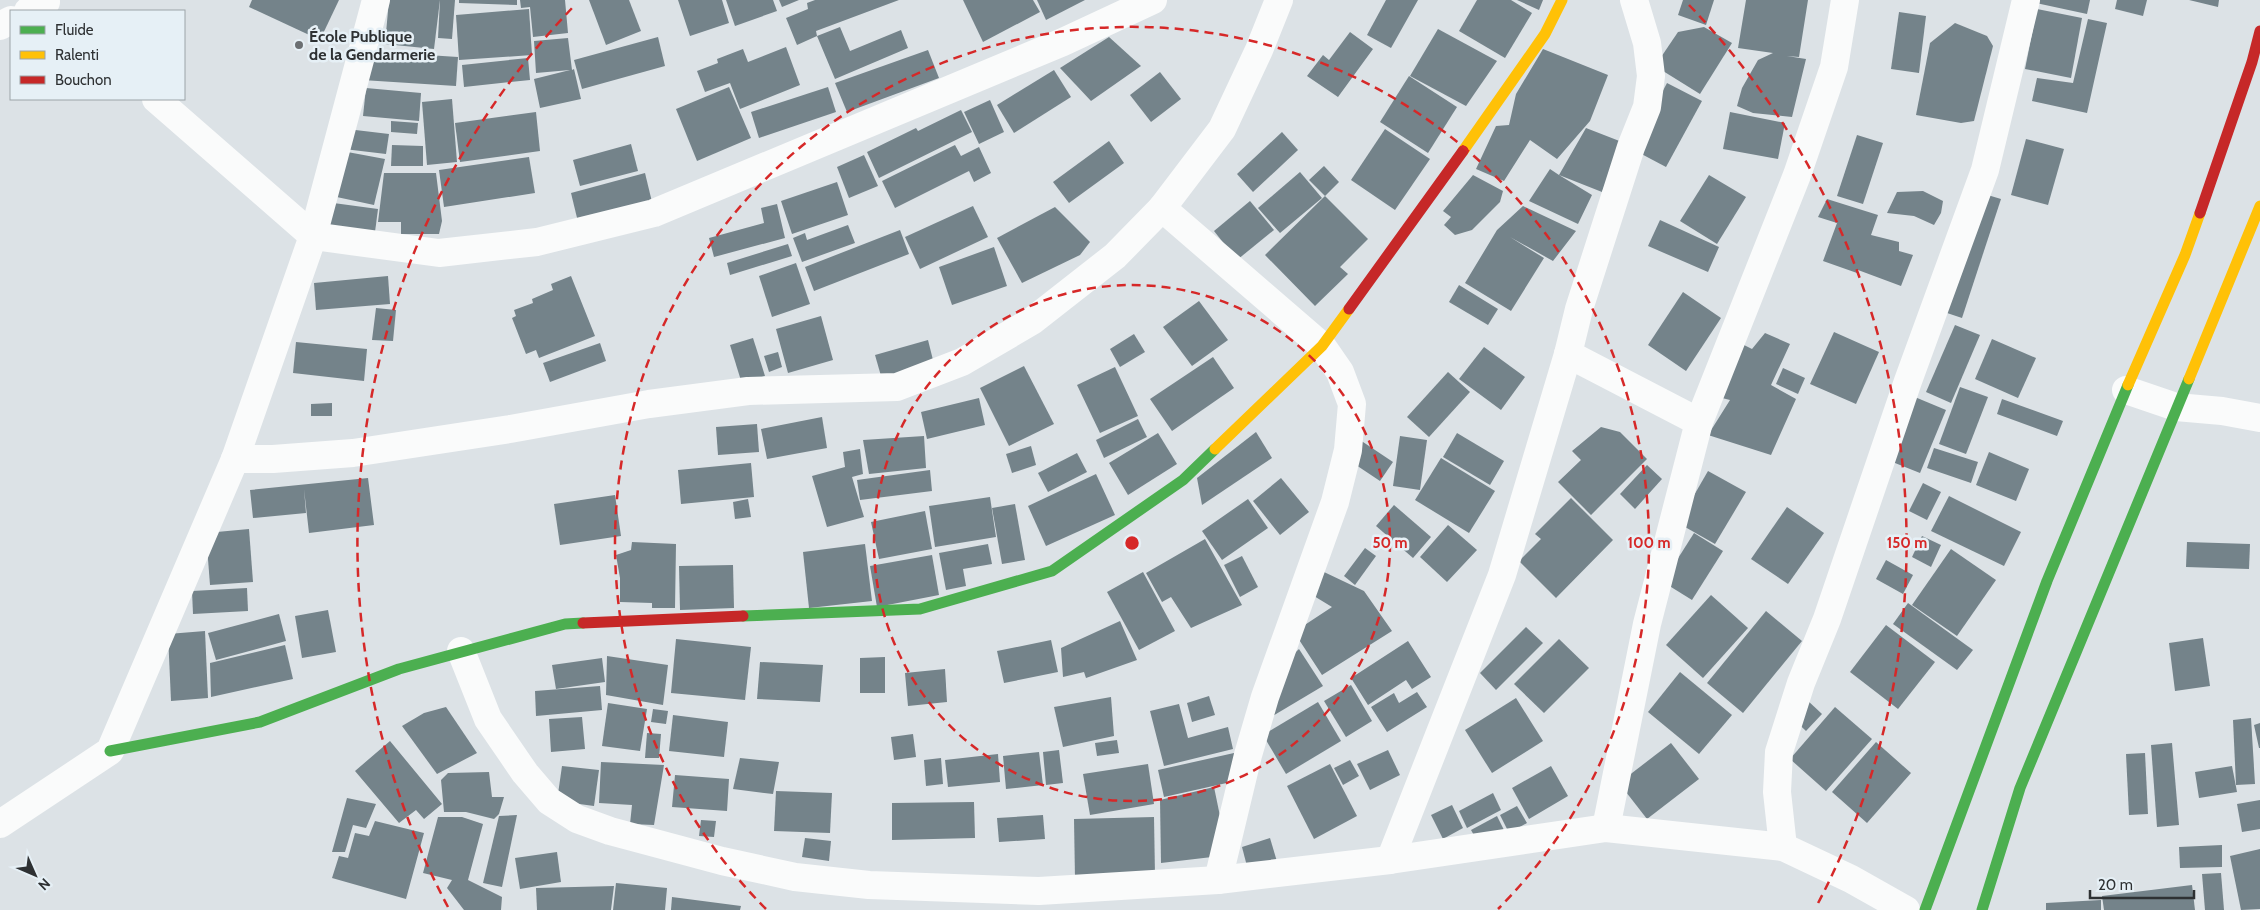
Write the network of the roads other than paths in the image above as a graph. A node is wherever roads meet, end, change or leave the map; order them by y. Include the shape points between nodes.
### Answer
1 (376, 0) edge
2 (1153, 0) edge
3 (1279, 0) edge
4 (1562, 0) edge
5 (1634, 0) edge
6 (1845, 0) edge
7 (2026, 0) edge
8 (2260, 31) edge
9 (157, 100) edge
10 (2260, 206) edge
11 (1162, 208) junction
12 (313, 236) junction
13 (1322, 346) junction
14 (1568, 354) junction
15 (2126, 390) junction
16 (2176, 407) junction
17 (2260, 418) edge
18 (1699, 422) junction
19 (235, 459) junction
20 (461, 651) junction
21 (110, 751) junction
22 (0, 824) edge
23 (1606, 828) junction
24 (1783, 847) junction
25 (1390, 860) junction
26 (1218, 880) junction
27 (1906, 910) edge
28 (1926, 910) edge
29 (1982, 910) edge

1 - 12 street
2 - 12 street via 1063,42 654,213 537,242 439,253
3 - 11 street via 1260,50 1222,129
4 - 13 street via 1545,34
5 - 14 street via 1647,43 1652,76 1647,107 1579,309
6 - 18 street via 1834,66 1804,157
7 - 24 street via 1985,170 1779,752 1777,792
8 - 15 street via 2184,255
9 - 12 street
10 - 16 street
11 - 13 street
11 - 19 street via 1115,256 1032,321 962,362 897,387 748,391 649,404 353,453
12 - 19 street
13 - 20 street via 1183,480 1052,572 920,609 565,624
13 - 26 street via 1340,372 1352,404 1348,450 1335,502 1265,698
14 - 18 street
14 - 25 street via 1502,576
15 - 16 street
15 - 28 street via 2047,581
16 - 17 street
16 - 29 street via 2020,788
18 - 23 street via 1647,624
19 - 21 street
20 - 21 street via 399,669 260,722
20 - 26 street via 488,719 525,773 549,801 577,819 610,831 794,877 868,885 1039,891
21 - 22 street
23 - 24 street
23 - 25 street
24 - 27 street via 1851,879
25 - 26 street

